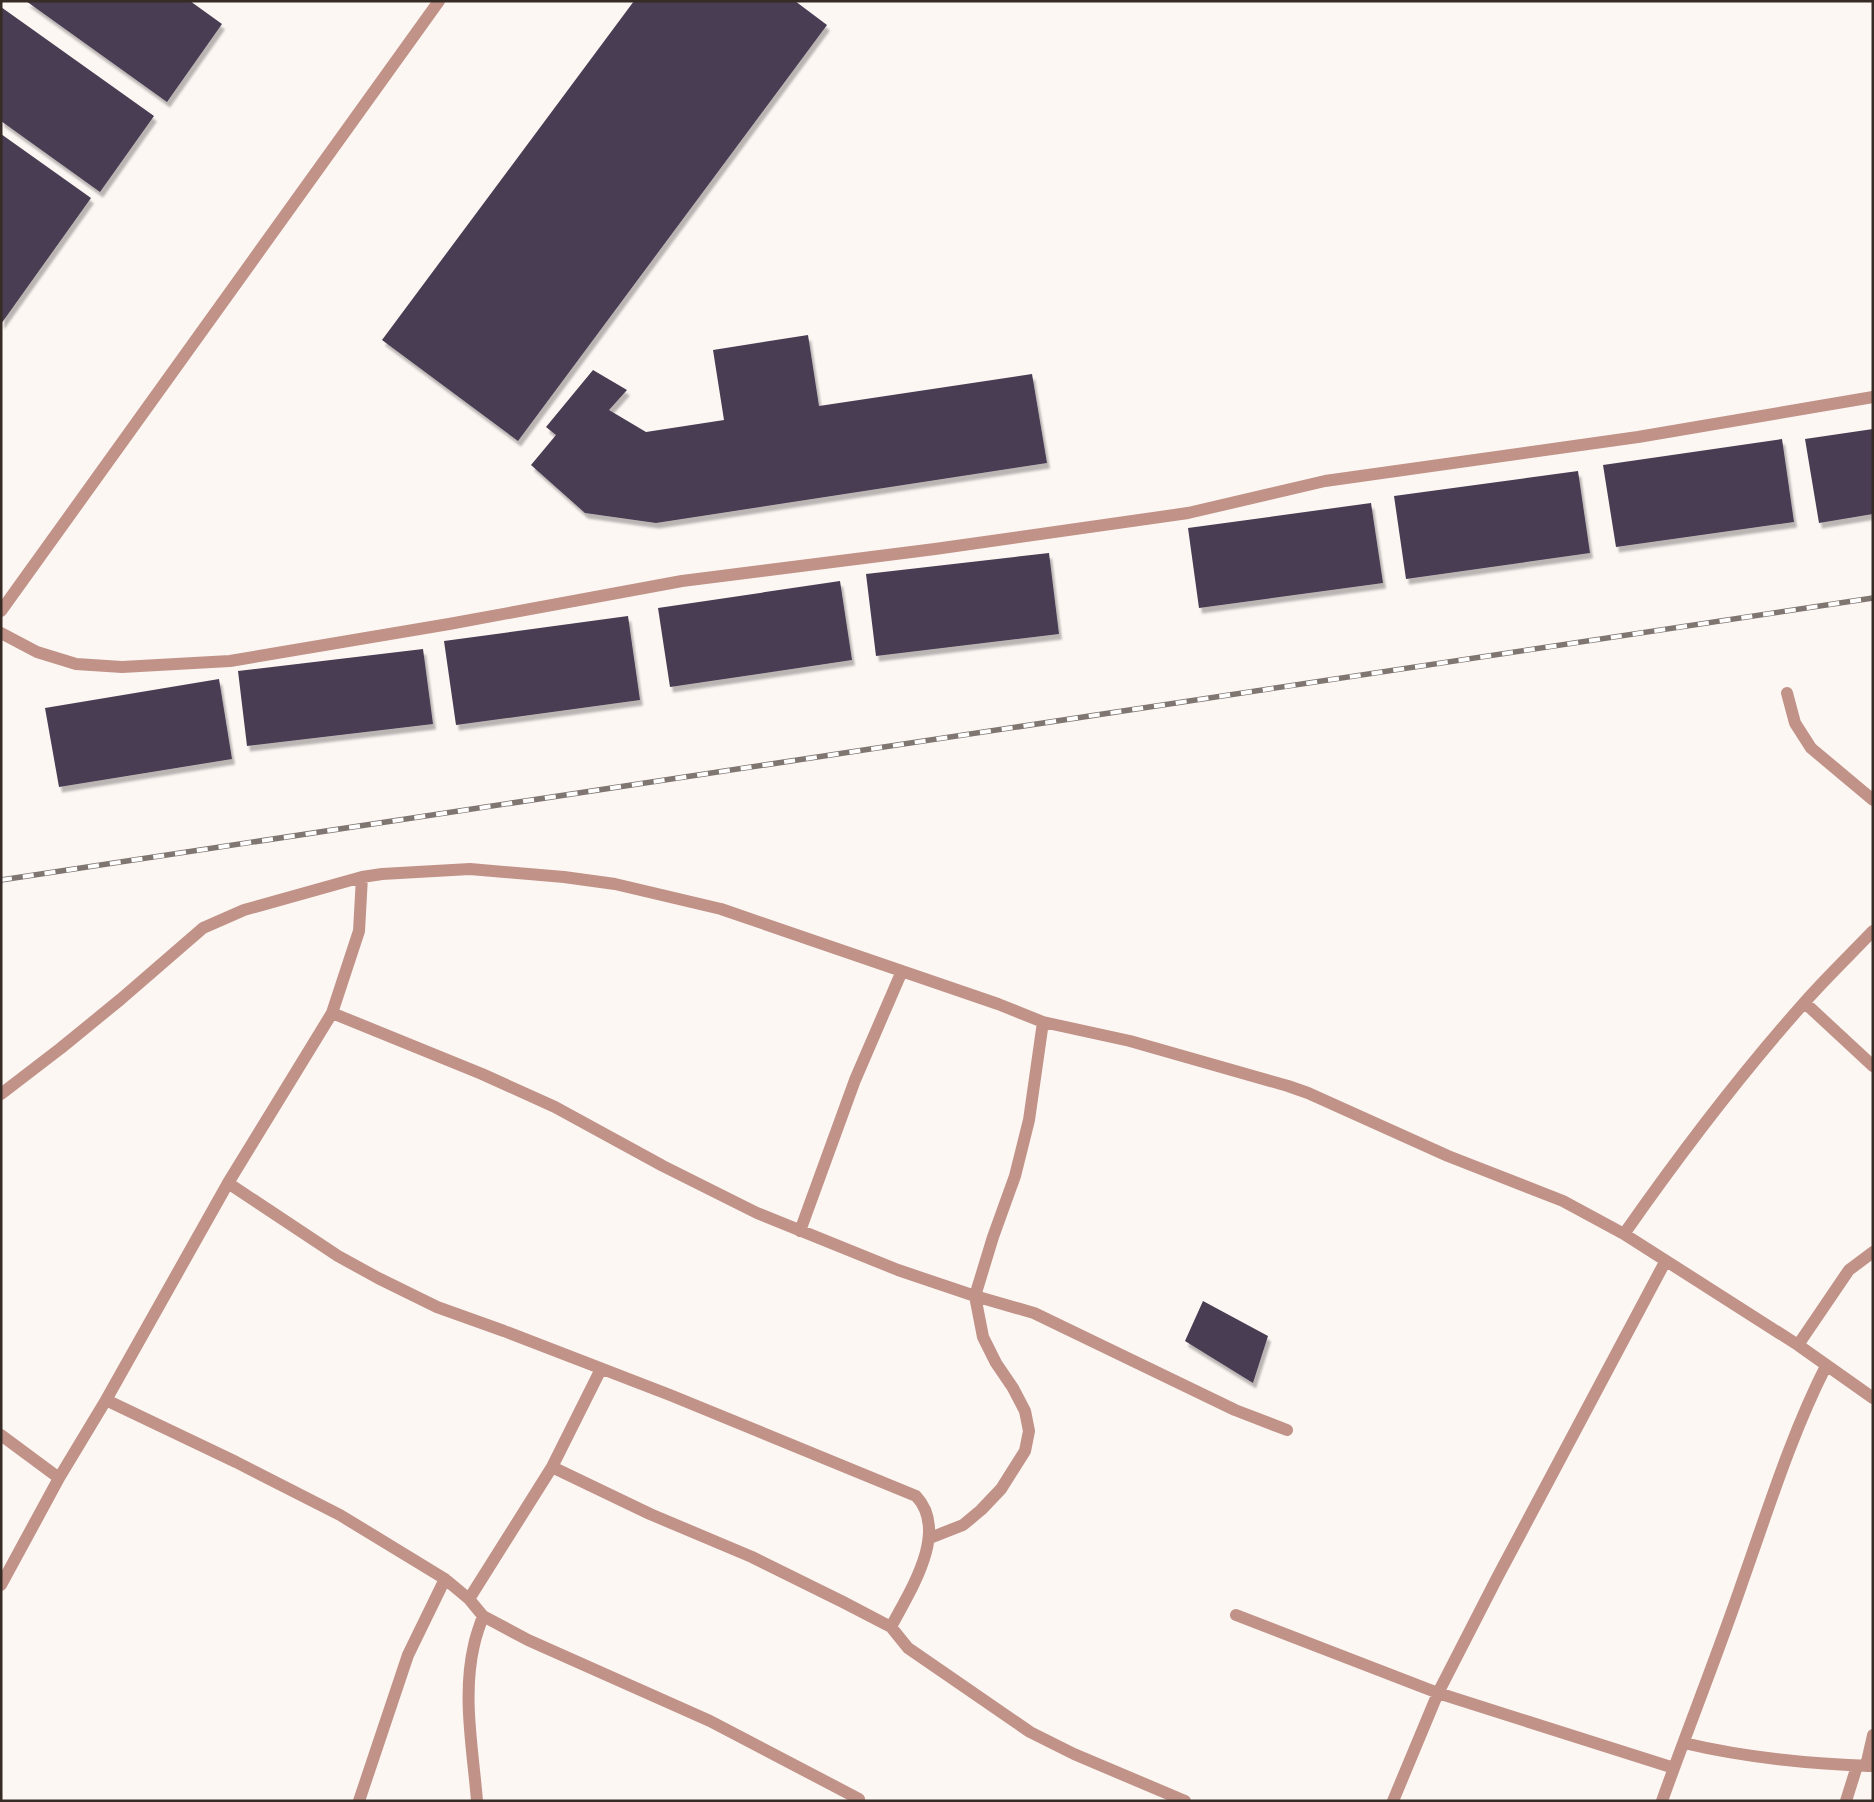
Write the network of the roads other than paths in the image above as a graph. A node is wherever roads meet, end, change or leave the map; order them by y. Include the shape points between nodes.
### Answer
1 (439, 1) edge
2 (1873, 397) edge
3 (1, 611) edge
4 (1, 633) edge
5 (1787, 693) dead end
6 (1873, 800) edge
7 (362, 877) junction
8 (1873, 931) edge
9 (902, 971) junction
10 (1805, 1002) junction
11 (332, 1013) junction
12 (1043, 1022) junction
13 (1873, 1066) edge
14 (1, 1094) edge
15 (228, 1184) junction
16 (800, 1230) junction
17 (1624, 1234) junction
18 (1873, 1252) edge
19 (1665, 1262) junction
20 (976, 1296) junction
21 (1798, 1345) junction
22 (1826, 1366) junction
23 (601, 1369) junction
24 (1873, 1398) edge
25 (106, 1400) junction
26 (1287, 1430) dead end
27 (1, 1435) edge
28 (552, 1467) junction
29 (59, 1478) junction
30 (930, 1538) junction
31 (445, 1580) junction
32 (1, 1585) edge
33 (469, 1599) junction
34 (1236, 1614) dead end
35 (483, 1616) junction
36 (891, 1628) junction
37 (1438, 1693) junction
38 (1873, 1735) edge
39 (1684, 1743) junction
40 (1865, 1766) edge
41 (1674, 1768) junction
42 (860, 1798) dead end
43 (359, 1801) edge
44 (477, 1801) edge
45 (1185, 1801) edge
46 (1393, 1801) edge
47 (1662, 1801) edge
48 (1846, 1801) edge

1 - 3 street
2 - 4 street via 1638,437 1326,481 1188,513 682,581 230,661 122,667 76,664 37,652
5 - 6 street via 1795,723 1811,748
7 - 9 street via 470,869 615,884 721,909
7 - 11 street via 359,931
7 - 14 street via 244,910 203,928 121,999
8 - 10 street
9 - 12 street
9 - 16 street via 856,1080
10 - 13 street
10 - 17 street via 1748,1069
11 - 15 street
11 - 16 street via 555,1107 757,1213
12 - 17 street via 1130,1041 1308,1093 1448,1156 1563,1201
12 - 20 street via 1029,1120 1020,1158
15 - 23 street via 338,1256 378,1278 437,1306
15 - 25 street
16 - 20 street via 898,1270
17 - 19 street
18 - 21 street via 1849,1270
19 - 21 street
19 - 37 street
20 - 26 street via 1034,1313 1235,1410
20 - 30 street via 984,1337 996,1364 1025,1411 1029,1431 1025,1452 1001,1489 962,1525
21 - 22 street
22 - 24 street
22 - 39 street via 1792,1441
23 - 28 street
23 - 30 street via 916,1496 924,1505
25 - 29 street
25 - 31 street via 340,1516
27 - 29 street
28 - 33 street
28 - 36 street via 650,1514 752,1557
29 - 32 street
30 - 36 street via 927,1553
31 - 33 street
31 - 43 street via 408,1654
33 - 35 street
34 - 37 street
35 - 42 street via 528,1640 710,1721
35 - 44 street via 470,1674 469,1719
36 - 45 street via 908,1648 1030,1732
37 - 41 street
37 - 46 street
38 - 40 street
39 - 40 street via 1729,1754
39 - 41 street
40 - 48 street
41 - 47 street

